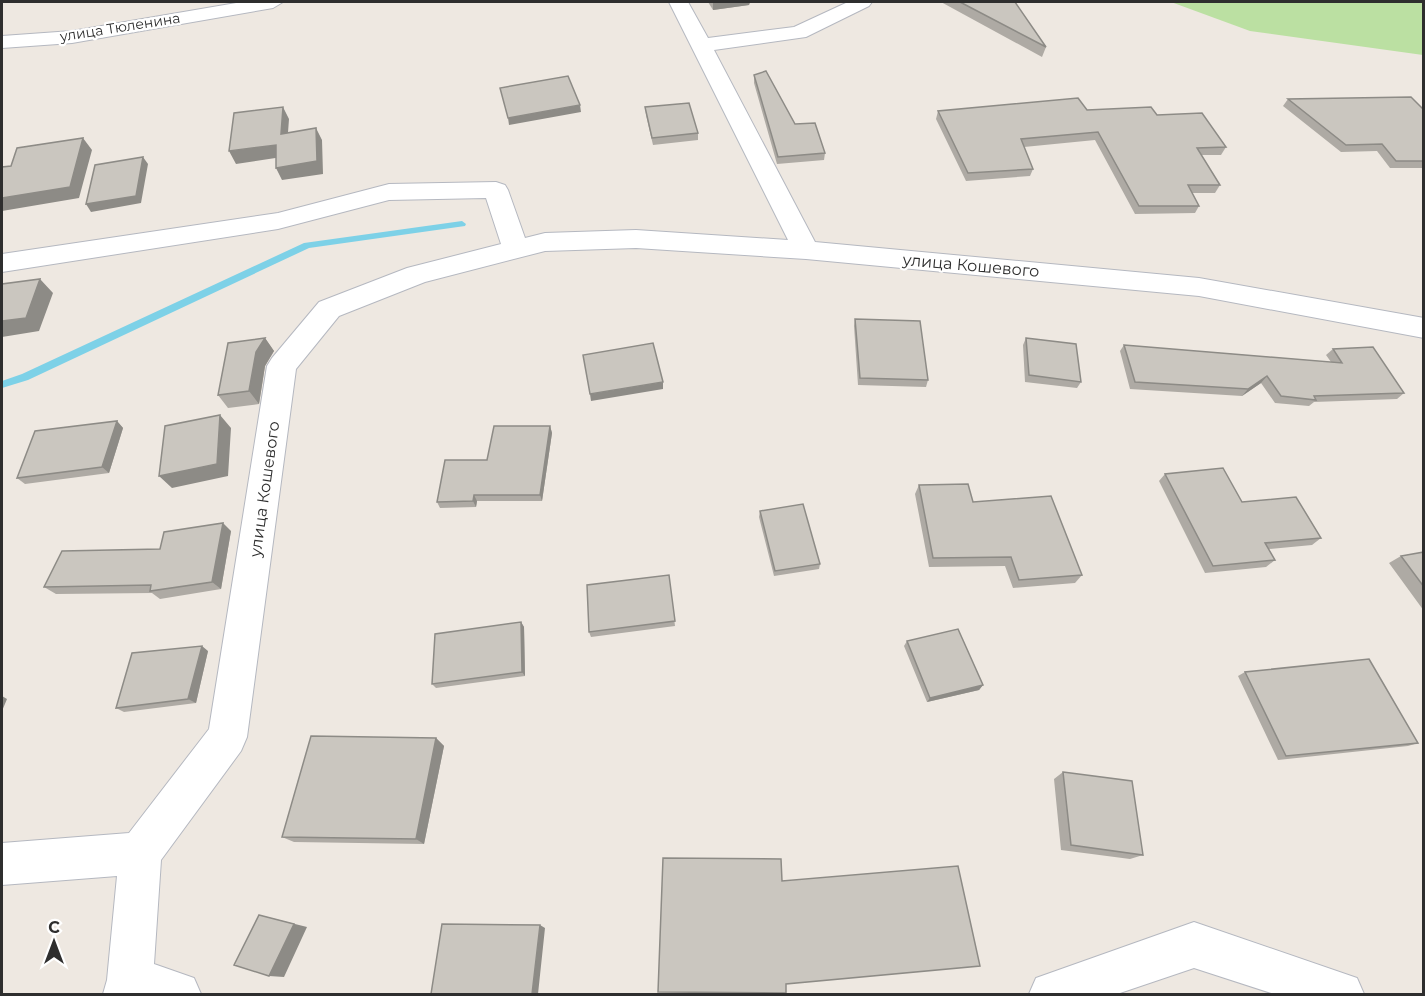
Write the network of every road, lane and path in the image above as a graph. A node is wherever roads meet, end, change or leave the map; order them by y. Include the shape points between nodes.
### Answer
1 (273, 2) edge
2 (679, 2) edge
3 (862, 2) edge
4 (2, 42) edge
5 (701, 45) junction
6 (516, 249) junction
7 (806, 250) junction
8 (2, 263) edge
9 (1424, 328) edge
10 (140, 853) junction
11 (2, 864) edge
12 (128, 987) edge
13 (178, 994) edge
14 (1052, 994) edge
15 (1341, 994) edge

1 - 4 street, улица Тюленина via 72,37
2 - 5 street
3 - 5 street via 799,33
5 - 7 street
6 - 7 street, улица Кошевого via 545,242 636,239
6 - 8 street via 496,190 389,192 278,221
6 - 10 street, улица Кошевого via 417,274 329,309 282,366 227,737
7 - 9 street, улица Кошевого via 1199,286
10 - 11 street
10 - 12 street
12 - 13 street
14 - 15 street via 1194,945

